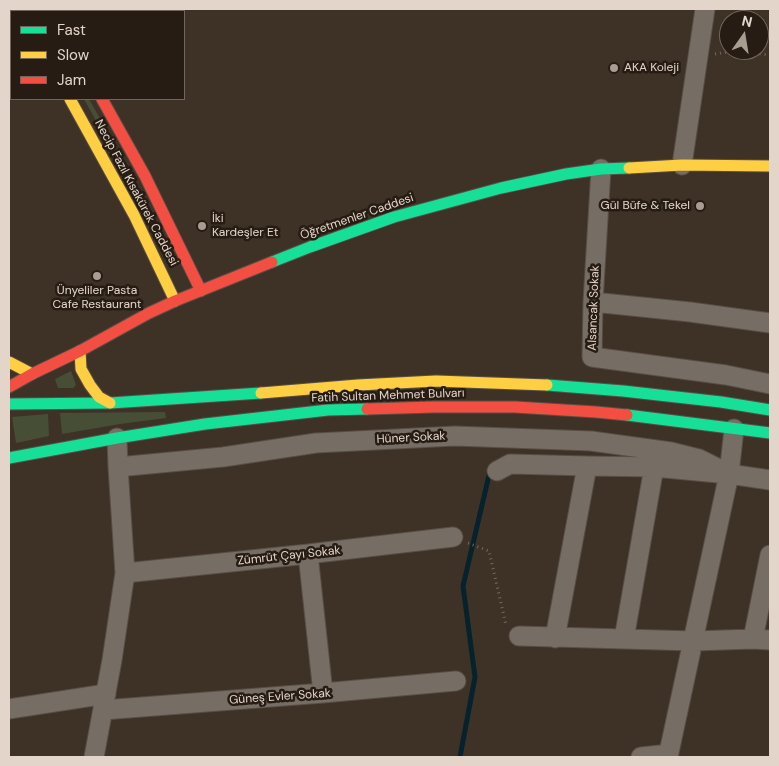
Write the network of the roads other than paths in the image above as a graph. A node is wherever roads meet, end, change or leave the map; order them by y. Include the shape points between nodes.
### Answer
1 (705, 9) edge
2 (71, 100) edge
3 (103, 100) edge
4 (682, 165) junction
5 (770, 166) edge
6 (602, 169) junction
7 (201, 291) junction
8 (176, 301) junction
9 (593, 302) junction
10 (770, 323) edge
11 (80, 350) junction
12 (9, 362) edge
13 (32, 374) junction
14 (770, 384) edge
15 (9, 387) edge
16 (110, 403) junction
17 (9, 404) edge
18 (770, 410) edge
19 (734, 429) junction
20 (770, 433) edge
21 (117, 438) junction
22 (9, 458) edge
23 (587, 466) junction
24 (654, 466) junction
25 (118, 467) junction
26 (497, 471) dead end
27 (729, 474) junction
28 (770, 480) edge
29 (453, 537) road end
30 (308, 554) junction
31 (770, 555) edge
32 (125, 573) junction
33 (519, 636) road end
34 (555, 638) junction
35 (624, 639) junction
36 (762, 639) edge
37 (694, 641) junction
38 (456, 681) dead end
39 (323, 694) junction
40 (105, 702) junction
41 (9, 709) edge
42 (669, 756) edge
43 (94, 757) edge
44 (641, 757) edge

1 - 4 street
2 - 8 main road, Necip Fazıl Kısakürek Caddesi via 134,215
3 - 7 main road, Necip Fazıl Kısakürek Caddesi via 145,176
4 - 5 main road, Öğretmenler Caddesi
4 - 6 main road, Öğretmenler Caddesi
6 - 7 main road, Öğretmenler Caddesi via 501,188 394,216
6 - 9 street, Alsancak Sokak
7 - 8 main road, Öğretmenler Caddesi
8 - 11 main road, Öğretmenler Caddesi
9 - 10 street
9 - 14 street, Alsancak Sokak via 592,357
11 - 13 main road, Öğretmenler Caddesi
11 - 16 main road via 81,369 90,385 99,397
12 - 13 main road
13 - 15 main road, Öğretmenler Caddesi
16 - 17 main road, Fatih Sultan Mehmet Bulvarı
16 - 18 main road, Fatih Sultan Mehmet Bulvarı via 436,381 623,391
19 - 20 main road, Fatih Sultan Mehmet Bulvarı
19 - 21 main road, Fatih Sultan Mehmet Bulvarı via 596,412 434,406 328,410
19 - 27 street
21 - 22 main road, Fatih Sultan Mehmet Bulvarı
21 - 25 street
23 - 24 street
23 - 26 street via 510,464
23 - 34 street
24 - 27 street
24 - 35 street
25 - 27 street, Hüner Sokak via 224,457 316,443 455,436 591,441 700,459
25 - 32 street
27 - 28 street
27 - 37 street
29 - 30 street, Zümrüt Çayı Sokak
30 - 32 street, Zümrüt Çayı Sokak
30 - 39 street
31 - 36 street
32 - 40 street
33 - 34 street
34 - 35 street
35 - 37 street
36 - 37 street
37 - 42 street
38 - 39 street, Güneş Evler Sokak
39 - 40 street, Güneş Evler Sokak
40 - 41 street, Güneş Evler Sokak
40 - 43 street
42 - 44 street

